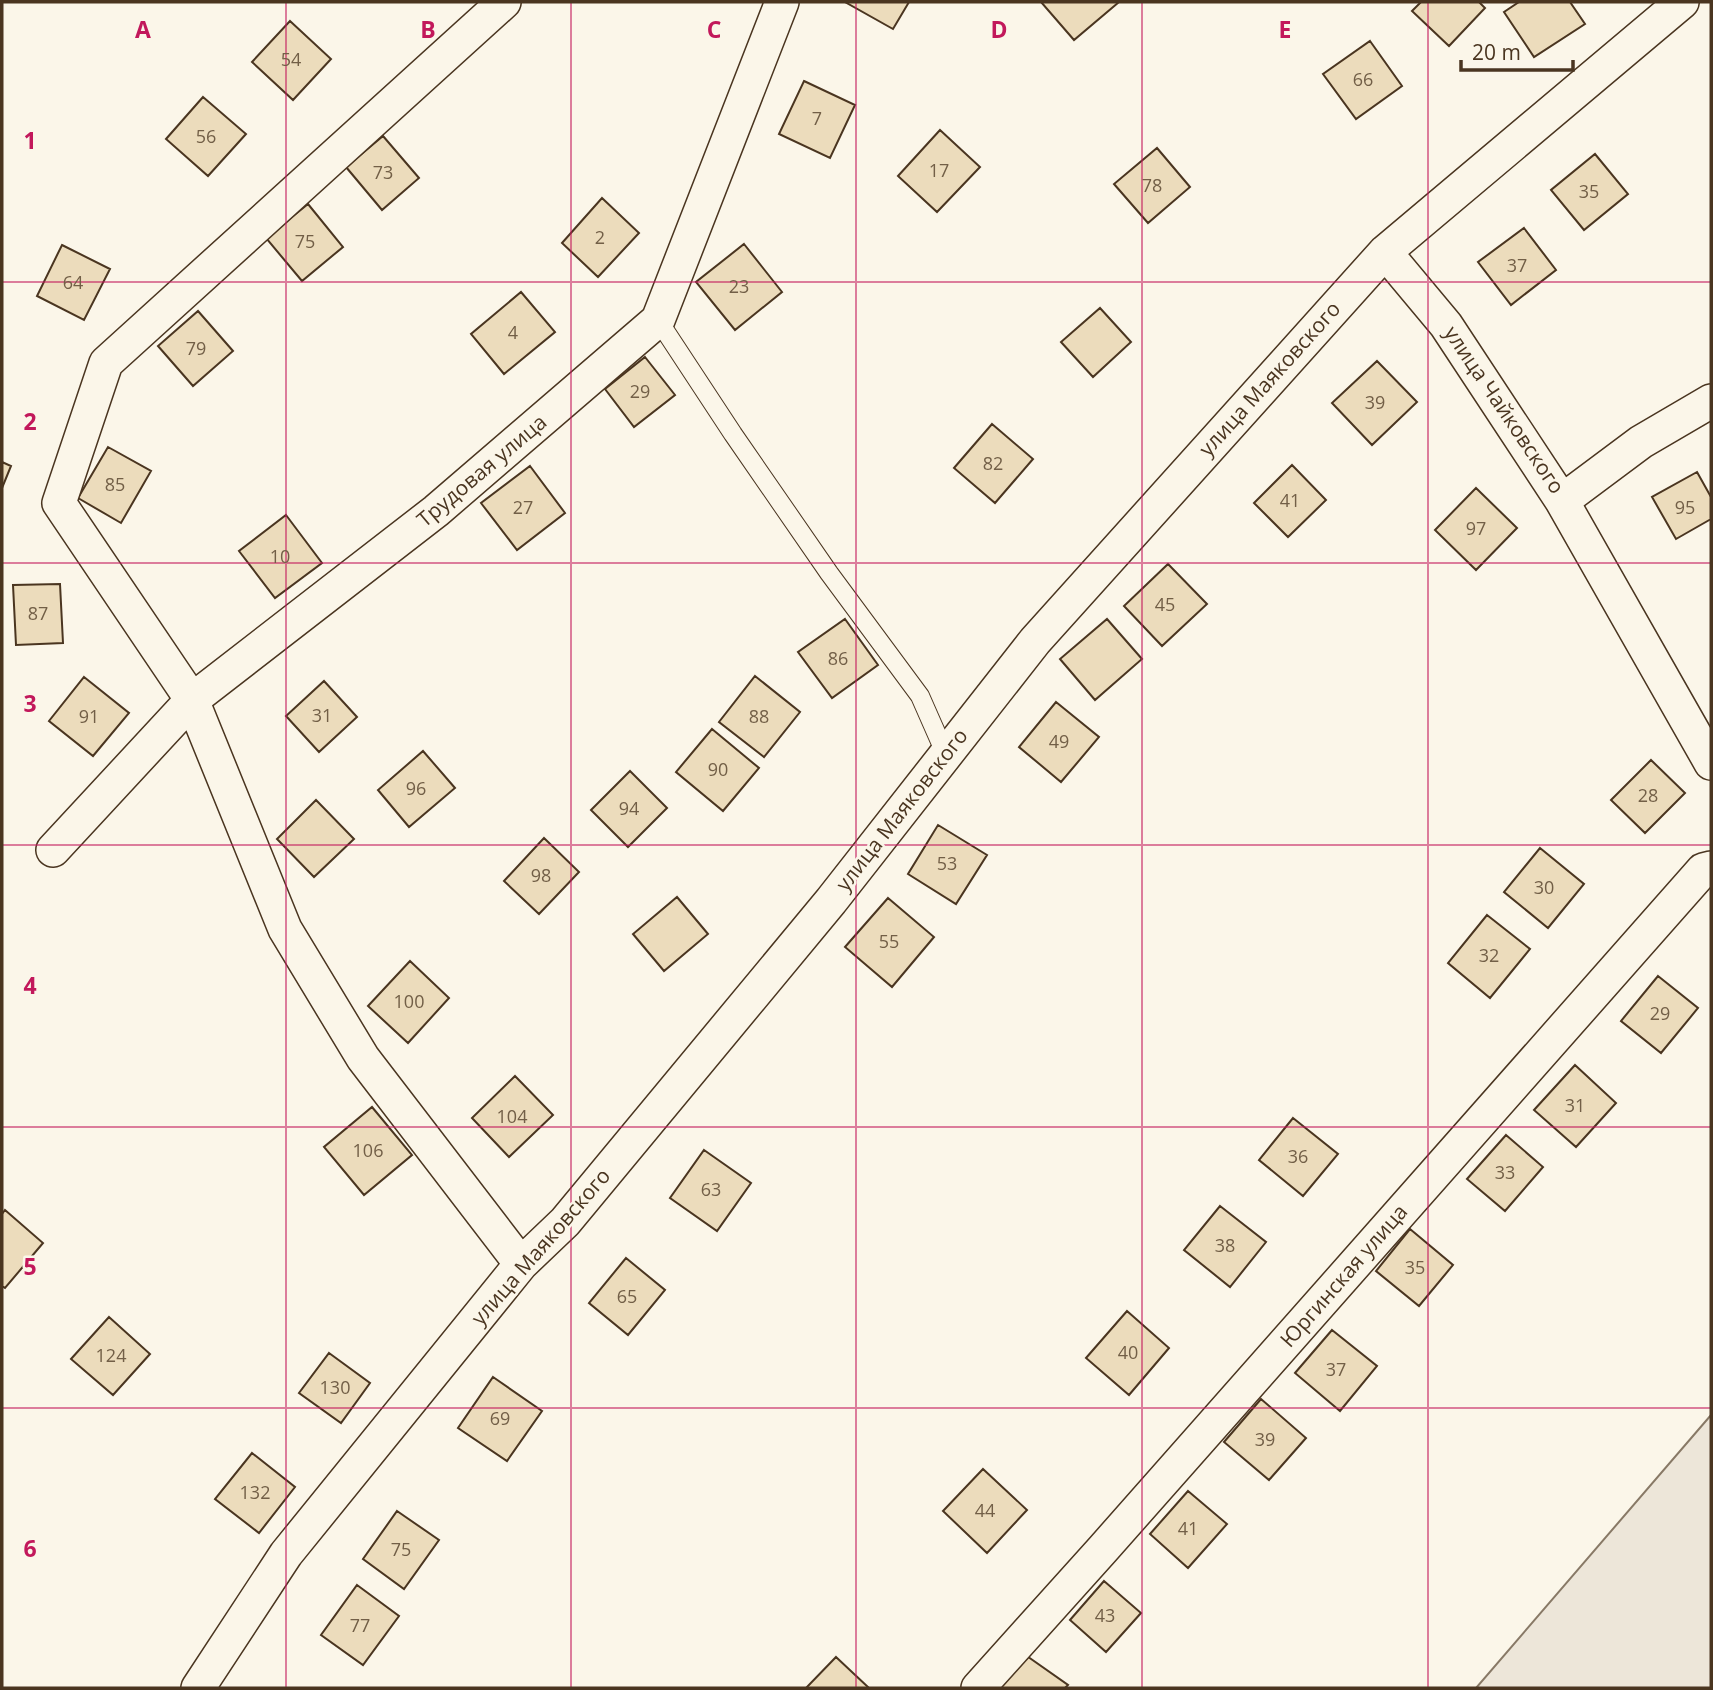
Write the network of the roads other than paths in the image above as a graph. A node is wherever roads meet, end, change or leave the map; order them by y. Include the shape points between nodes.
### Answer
1 (503, 2) edge
2 (782, 2) edge
3 (1682, 2) edge
4 (1385, 251) junction
5 (658, 320) junction
6 (1711, 401) edge
7 (1562, 501) junction
8 (192, 700) junction
9 (946, 754) junction
10 (1711, 763) edge
11 (53, 850) dead end
12 (1711, 868) edge
13 (522, 1264) junction
14 (198, 1688) edge
15 (978, 1688) edge

1 - 8 street via 106,363 59,503
2 - 5 street, Трудовая улица
3 - 4 street, улица Маяковского
4 - 7 street, улица Чайковского via 1446,325
4 - 9 street, улица Маяковского via 1035,641
5 - 8 street, Трудовая улица via 436,512
5 - 9 lane via 822,563 920,696
6 - 7 street, улица Чайковского via 1641,442
7 - 10 street
8 - 11 street, Трудовая улица
8 - 13 street via 285,929 363,1058
9 - 13 street, улица Маяковского via 831,901 565,1222
12 - 15 street, Юргинская улица via 1703,870
13 - 14 street, улица Маяковского via 286,1554

